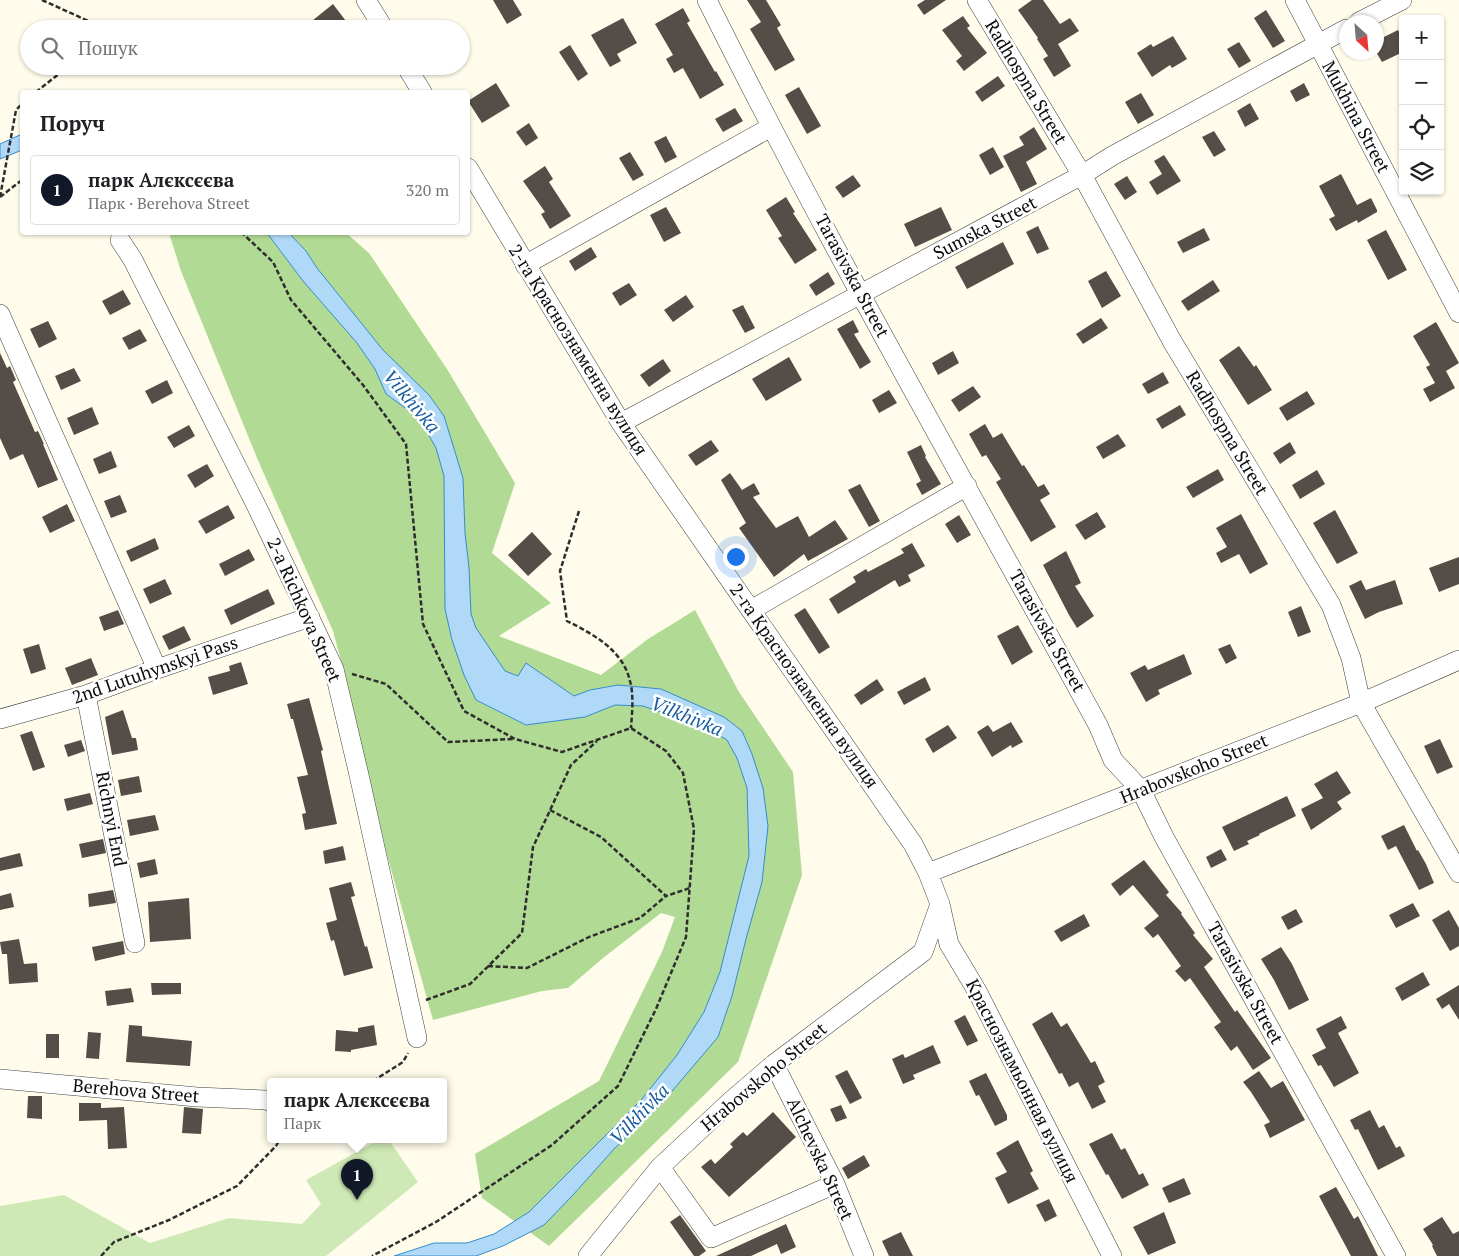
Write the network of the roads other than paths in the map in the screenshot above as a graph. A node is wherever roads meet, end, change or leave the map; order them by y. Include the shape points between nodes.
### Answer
1 (707, 0) edge
2 (978, 0) edge
3 (1295, 0) edge
4 (1402, 0) edge
5 (370, 1) edge
6 (1373, 15) edge
7 (380, 20) edge
8 (1339, 33) edge
9 (1317, 44) junction
10 (412, 75) edge
11 (421, 90) edge
12 (771, 127) junction
13 (470, 171) edge
14 (1082, 176) junction
15 (120, 240) dead end
16 (526, 265) junction
17 (861, 294) junction
18 (1459, 313) edge
19 (0, 314) edge
20 (621, 423) junction
21 (967, 486) junction
22 (751, 610) junction
23 (310, 617) junction
24 (1459, 660) edge
25 (157, 669) junction
26 (86, 695) junction
27 (1360, 703) junction
28 (0, 719) edge
29 (1141, 790) junction
30 (928, 874) junction
31 (1459, 874) edge
32 (940, 904) junction
33 (135, 943) dead end
34 (415, 1031) road end
35 (774, 1064) junction
36 (0, 1079) edge
37 (267, 1100) edge
38 (660, 1167) junction
39 (835, 1184) junction
40 (588, 1256) edge
41 (864, 1256) edge
42 (1112, 1256) edge
43 (1396, 1256) edge

1 - 12 street, Tarasivska Street
2 - 14 street, Radhospna Street
3 - 9 street, Mukhina Street
4 - 6 street
5 - 7 street
8 - 9 street, Sumska Street
9 - 14 street, Sumska Street via 1112,156
9 - 18 street, Mukhina Street
10 - 11 street
12 - 16 street
12 - 17 street, Tarasivska Street
13 - 16 street, 2-га Краснознаменна вулиця
14 - 17 street, Sumska Street
14 - 27 street, Radhospna Street via 1172,341 1331,605 1351,658
15 - 23 street, 2-a Richkova Street via 258,507
16 - 20 street, 2-га Краснознаменна вулиця
17 - 20 street, Sumska Street
17 - 21 street, Tarasivska Street
19 - 25 street
20 - 22 street, 2-га Краснознаменна вулиця
21 - 22 street
21 - 29 street, Tarasivska Street via 1098,724 1113,760
22 - 30 street, 2-га Краснознаменна вулиця via 913,844
23 - 25 street, 2nd Lutuhynskyi Pass
23 - 34 street, 2-a Richkova Street via 334,669
24 - 27 street, Hrabovskoho Street
25 - 26 street, 2nd Lutuhynskyi Pass
26 - 28 street, 2nd Lutuhynskyi Pass
26 - 33 street, Richnyi End
27 - 29 street, Hrabovskoho Street
27 - 31 street, Radhospna Street
29 - 30 street, Hrabovskoho Street
29 - 43 street, Tarasivska Street
30 - 32 street, 2-га Краснознаменна вулиця
32 - 35 street, Hrabovskoho Street via 923,952
32 - 42 street, Краснознамьонная вулиця via 949,944 977,991
35 - 38 street, Hrabovskoho Street
35 - 39 street, Alchevska Street
36 - 37 street, Berehova Street
38 - 39 street via 711,1238
38 - 40 street, Hrabovskoho Street
39 - 41 street, Alchevska Street

